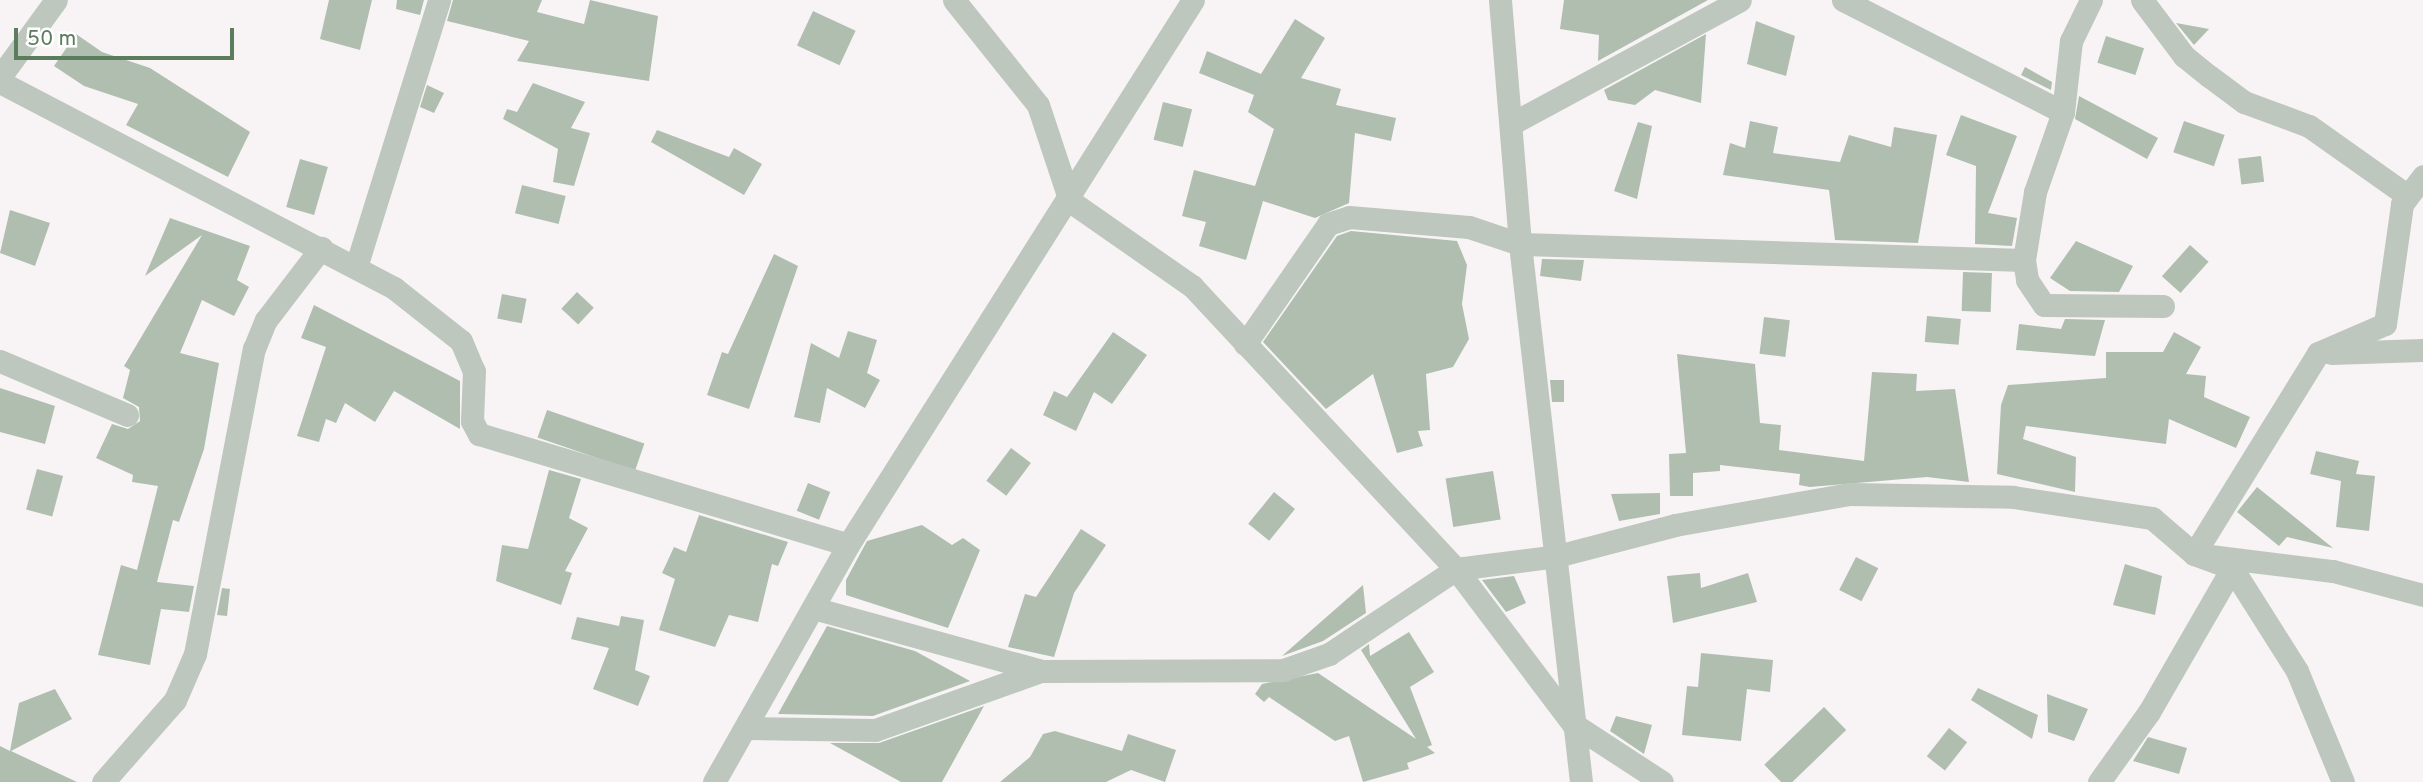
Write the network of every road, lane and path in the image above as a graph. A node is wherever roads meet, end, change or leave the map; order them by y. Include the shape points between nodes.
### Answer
1 (56, 0) edge
2 (439, 0) edge
3 (954, 0) edge
4 (1193, 0) edge
5 (1500, 0) edge
6 (1740, 0) edge
7 (1843, 0) edge
8 (2091, 0) edge
9 (2143, 0) edge
10 (0, 77) edge
11 (0, 82) edge
12 (2063, 112) junction
13 (1511, 124) junction
14 (2423, 176) edge
15 (2408, 196) junction
16 (1070, 201) junction
17 (1520, 244) junction
18 (321, 248) junction
19 (2024, 260) junction
20 (356, 267) junction
21 (2163, 306) dead end
22 (1245, 344) junction
23 (2423, 350) edge
24 (2318, 353) junction
25 (0, 362) edge
26 (127, 415) dead end
27 (848, 545) junction
28 (2194, 554) junction
29 (1557, 556) junction
30 (2232, 568) junction
31 (1456, 569) junction
32 (2423, 595) edge
33 (813, 608) junction
34 (1041, 671) junction
35 (1573, 724) junction
36 (748, 728) junction
37 (1621, 761) junction
38 (103, 782) edge
39 (714, 782) edge
40 (1581, 782) edge
41 (1636, 782) edge
42 (1662, 782) edge
43 (2099, 782) edge
44 (2343, 782) edge

1 - 10 street
2 - 20 street
3 - 16 street via 1038,105
4 - 16 street
5 - 13 street
6 - 13 street
7 - 12 street
8 - 12 street via 2071,41
9 - 15 street via 2184,56 2244,102 2309,126
11 - 18 street
12 - 19 street via 2042,166
13 - 17 street
14 - 15 street
15 - 24 street via 2395,234 2385,324
16 - 22 street via 1192,286
16 - 27 street
17 - 19 street
17 - 22 street via 1469,228 1349,217 1328,224
17 - 29 street
18 - 20 street
18 - 38 street via 266,320 254,348 195,653 175,700
19 - 21 street via 2033,296 2044,305
20 - 27 street via 461,341 474,371 472,421 479,434
22 - 31 street
23 - 24 street
24 - 28 street
25 - 26 street
27 - 33 street
28 - 29 street via 2152,518 2013,497 1908,492 1791,500
28 - 30 street
28 - 32 street via 2333,571
29 - 31 street
29 - 35 street
30 - 43 street via 2149,712
30 - 44 street via 2297,671
31 - 34 street via 1329,654 1283,670
31 - 35 street
33 - 34 street
33 - 36 street
34 - 36 street via 875,730
35 - 37 street
35 - 40 street
36 - 39 street
37 - 41 street
37 - 42 street

